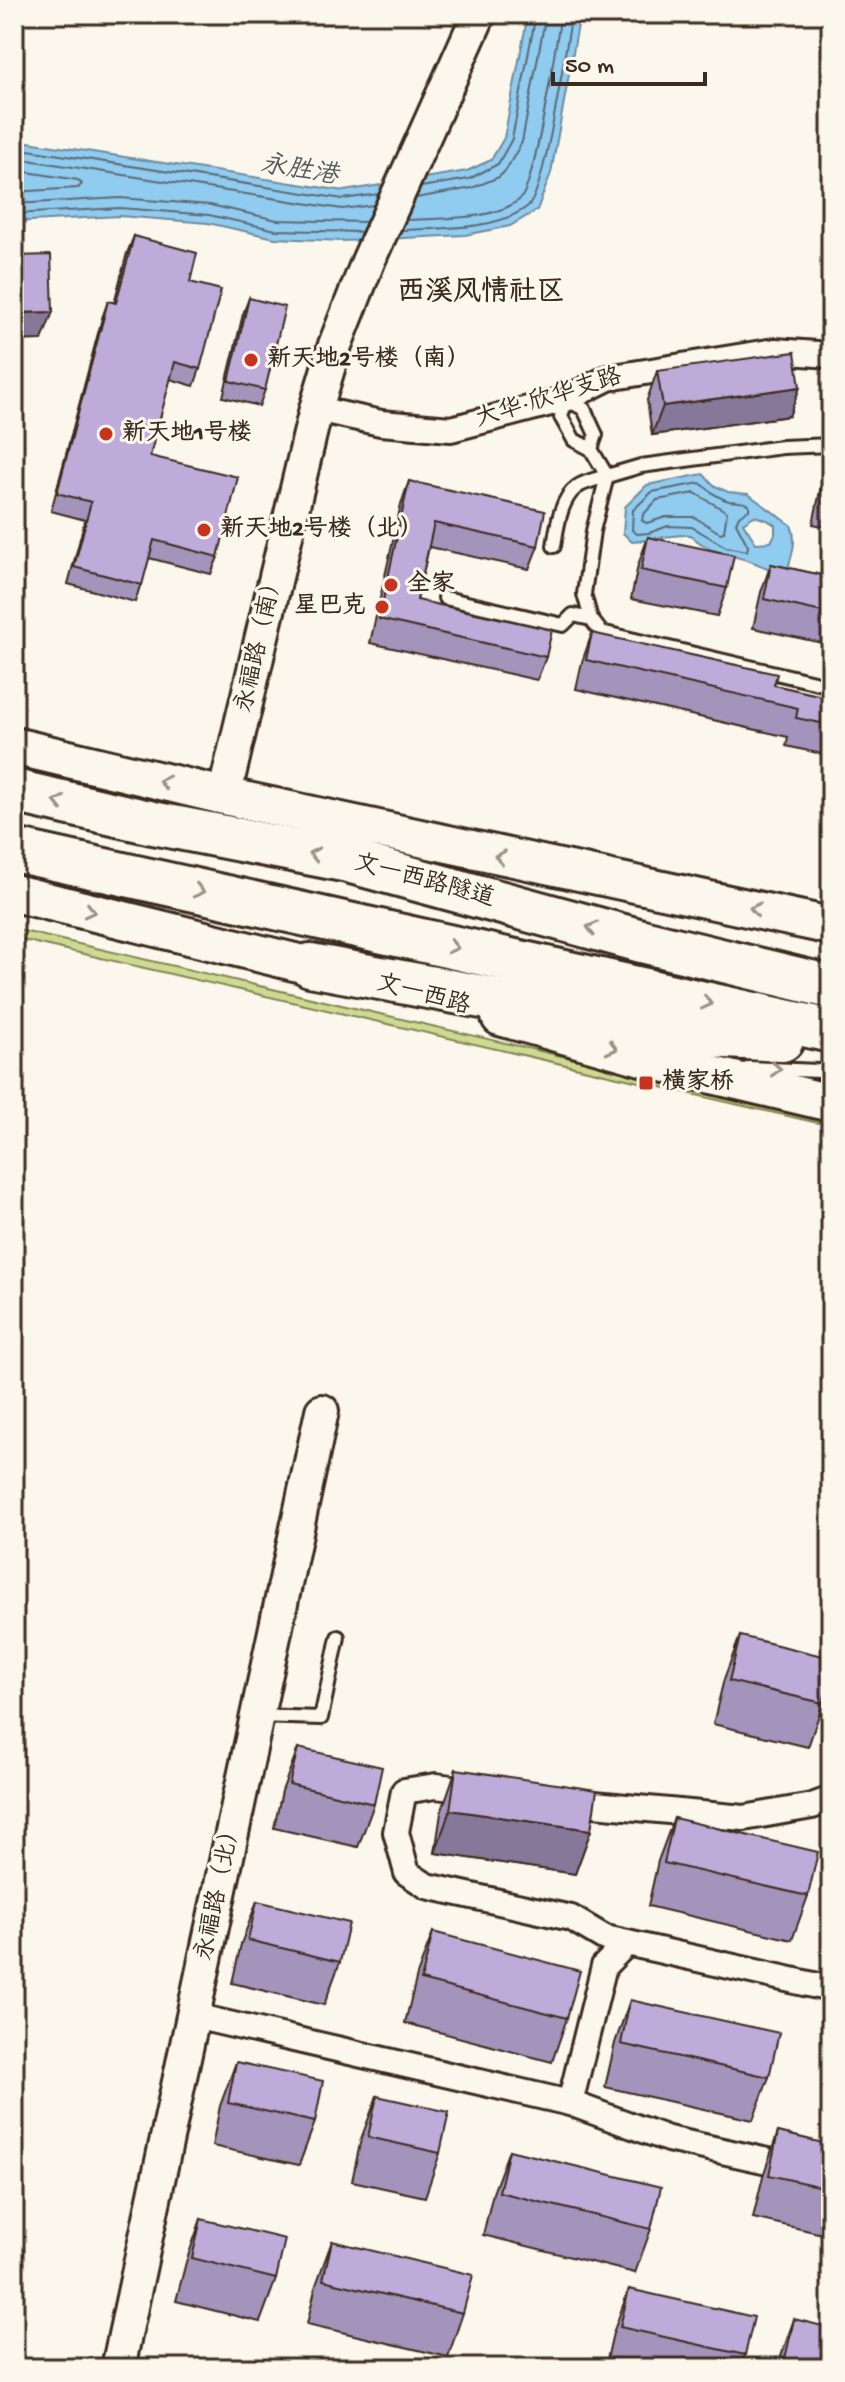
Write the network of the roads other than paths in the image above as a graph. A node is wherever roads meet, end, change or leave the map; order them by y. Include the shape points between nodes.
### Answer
1 (479, 14) edge
2 (831, 355) edge
3 (566, 399) junction
4 (316, 409) junction
5 (831, 445) edge
6 (591, 449) junction
7 (607, 476) junction
8 (554, 546) dead end
9 (445, 598) dead end
10 (591, 619) junction
11 (831, 686) edge
12 (14, 746) edge
13 (14, 791) edge
14 (224, 796) junction
15 (14, 850) edge
16 (14, 893) edge
17 (831, 926) edge
18 (638, 940) junction
19 (831, 959) edge
20 (310, 965) junction
21 (831, 987) edge
22 (831, 1031) edge
23 (831, 1042) edge
24 (670, 1065) junction
25 (831, 1074) edge
26 (831, 1103) edge
27 (322, 1411) dead end
28 (338, 1637) dead end
29 (257, 1716) junction
30 (512, 1795) edge
31 (542, 1799) edge
32 (831, 1799) edge
33 (627, 1943) junction
34 (831, 1989) edge
35 (194, 2016) junction
36 (570, 2103) junction
37 (831, 2175) edge
38 (118, 2368) edge

1 - 4 street, 永福路（南） via 369,259
2 - 3 street, 大华·欣华支路 via 775,351 608,378
3 - 4 street, 大华·欣华支路 via 451,429 381,423
3 - 6 lane via 584,409 596,435
3 - 6 lane via 561,417 574,440
4 - 14 street, 永福路（南）
5 - 7 lane via 641,466
6 - 7 lane
7 - 8 lane via 576,487 558,521
7 - 10 lane via 584,594
9 - 10 lane via 563,625 573,615
10 - 11 lane via 601,632
14 -> 12 main road
18 -> 13 highway, 文一西路隧道 via 348,861
17 -> 14 main road
15 -> 22 highway
16 -> 20 main road, 文一西路
18 - 19 highway
18 - 21 highway, 文一西路隧道
20 - 23 highway via 686,1035
20 -> 24 main road, 文一西路
24 -> 25 lane
24 - 26 main road, 文一西路
27 - 29 street, 永福路（北）
28 - 29 lane via 321,1718
29 - 35 street, 永福路（北）
30 - 33 street via 436,1786 404,1791 396,1832 407,1873 427,1886 571,1918 605,1938
31 - 32 street via 744,1818
33 - 34 street
33 - 36 street via 604,1966
35 - 36 street
35 - 38 street, 永福路（北）
36 - 37 street via 668,2139

